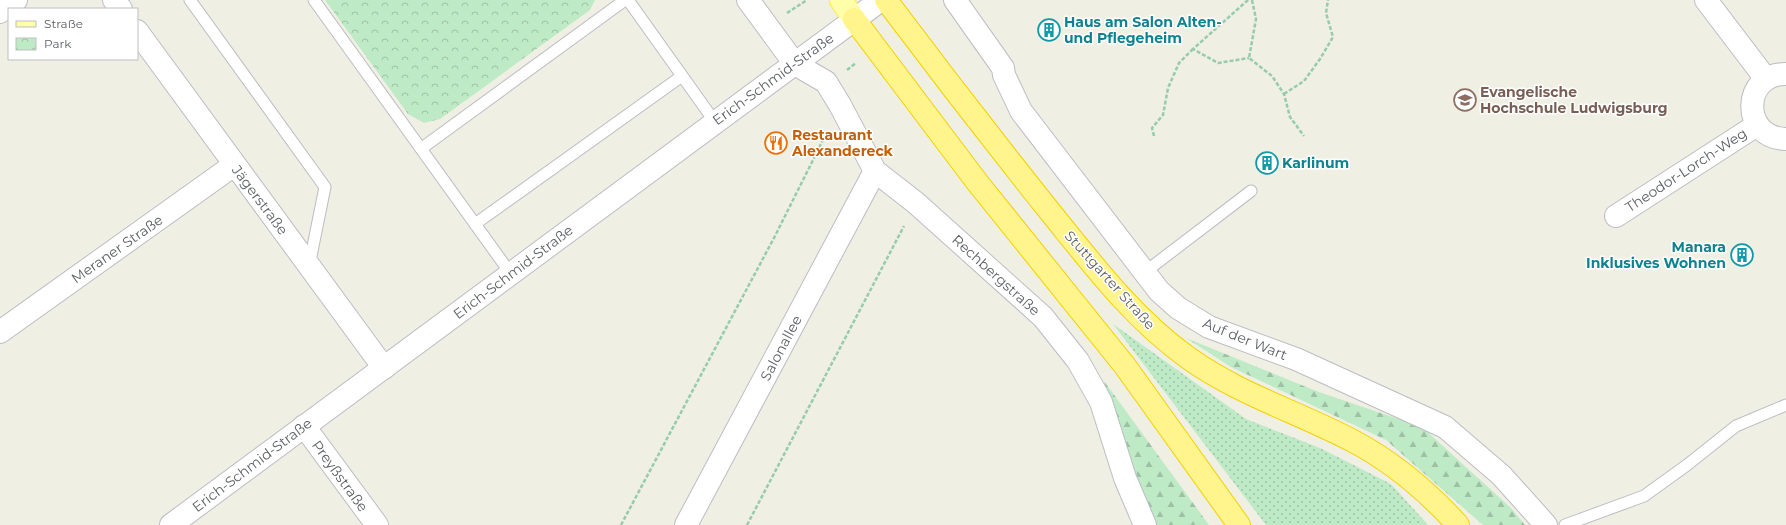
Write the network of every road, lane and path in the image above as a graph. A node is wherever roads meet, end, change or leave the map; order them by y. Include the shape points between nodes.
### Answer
1 (16, 0) edge
2 (114, 0) edge
3 (190, 0) edge
4 (314, 0) edge
5 (626, 0) edge
6 (748, 0) edge
7 (840, 0) edge
8 (881, 0) edge
9 (886, 0) edge
10 (956, 0) edge
11 (1248, 0) edge
12 (1252, 0) edge
13 (1328, 0) edge
14 (1706, 0) edge
15 (120, 8) edge
16 (0, 12) edge
17 (854, 19) junction
18 (138, 32) edge
19 (1193, 49) junction
20 (1250, 58) junction
21 (796, 64) junction
22 (682, 76) junction
23 (1776, 77) edge
24 (1284, 94) junction
25 (840, 105) junction
26 (715, 122) junction
27 (1757, 124) junction
28 (1154, 136) dead end
29 (1304, 136) dead end
30 (1786, 139) edge
31 (422, 148) junction
32 (234, 166) junction
33 (876, 171) junction
34 (1251, 191) dead end
35 (916, 202) junction
36 (1616, 216) dead end
37 (476, 224) junction
38 (309, 266) junction
39 (1145, 272) junction
40 (511, 274) junction
41 (0, 332) edge
42 (384, 368) junction
43 (1786, 405) edge
44 (304, 426) junction
45 (171, 525) edge
46 (377, 525) edge
47 (621, 525) edge
48 (686, 525) edge
49 (747, 525) edge
50 (1145, 525) edge
51 (1239, 525) edge
52 (1458, 525) edge
53 (1546, 525) edge
54 (1565, 525) edge

1 - 16 street
2 - 15 street
3 - 38 lane via 325,187
4 - 31 lane
5 - 22 lane
5 - 31 lane
6 - 21 street
7 - 17 main road
8 - 17 street, Erich-Schmid-Straße
9 - 52 highway, Stuttgarter Straße via 1097,270 1143,321 1187,358 1242,391 1354,442 1397,469 1434,499
10 - 39 street, Auf der Wart via 1003,68 1021,110
11 - 19 path
12 - 20 path via 1256,19
13 - 24 path via 1326,13 1333,37 1304,81
14 - 23 street, Theodor-Lorch-Weg
17 - 21 street, Erich-Schmid-Straße
17 - 51 highway via 977,182 1125,366
18 - 32 street, Jägerstraße
19 - 20 path via 1218,63
19 - 28 path via 1179,63 1168,88 1163,115 1152,128
20 - 24 path via 1272,76
21 - 25 street, Rechbergstraße via 826,82
21 - 26 street, Erich-Schmid-Straße
22 - 26 lane
22 - 37 lane
23 - 27 street, Theodor-Lorch-Weg via 1758,87 1752,99 1751,111
24 - 29 path via 1290,117
25 - 33 street, Rechbergstraße
25 - 47 path via 775,236
26 - 40 street, Erich-Schmid-Straße
27 - 30 street, Theodor-Lorch-Weg via 1764,132
27 - 36 street, Theodor-Lorch-Weg
31 - 37 lane
32 - 38 street, Jägerstraße
32 - 41 street, Meraner Straße
33 - 35 street, Rechbergstraße
33 - 48 street, Salonallee
34 - 39 lane
35 - 49 path
35 - 50 street, Rechbergstraße via 1043,317 1078,361 1101,402 1125,478
37 - 40 lane
38 - 42 street, Jägerstraße
39 - 53 street, Auf der Wart via 1159,291 1178,308 1209,327 1296,359 1445,427 1501,475
40 - 42 street, Erich-Schmid-Straße
42 - 44 street, Erich-Schmid-Straße
43 - 54 lane via 1736,426 1644,496
44 - 45 street, Erich-Schmid-Straße
44 - 46 street, Preyßstraße

